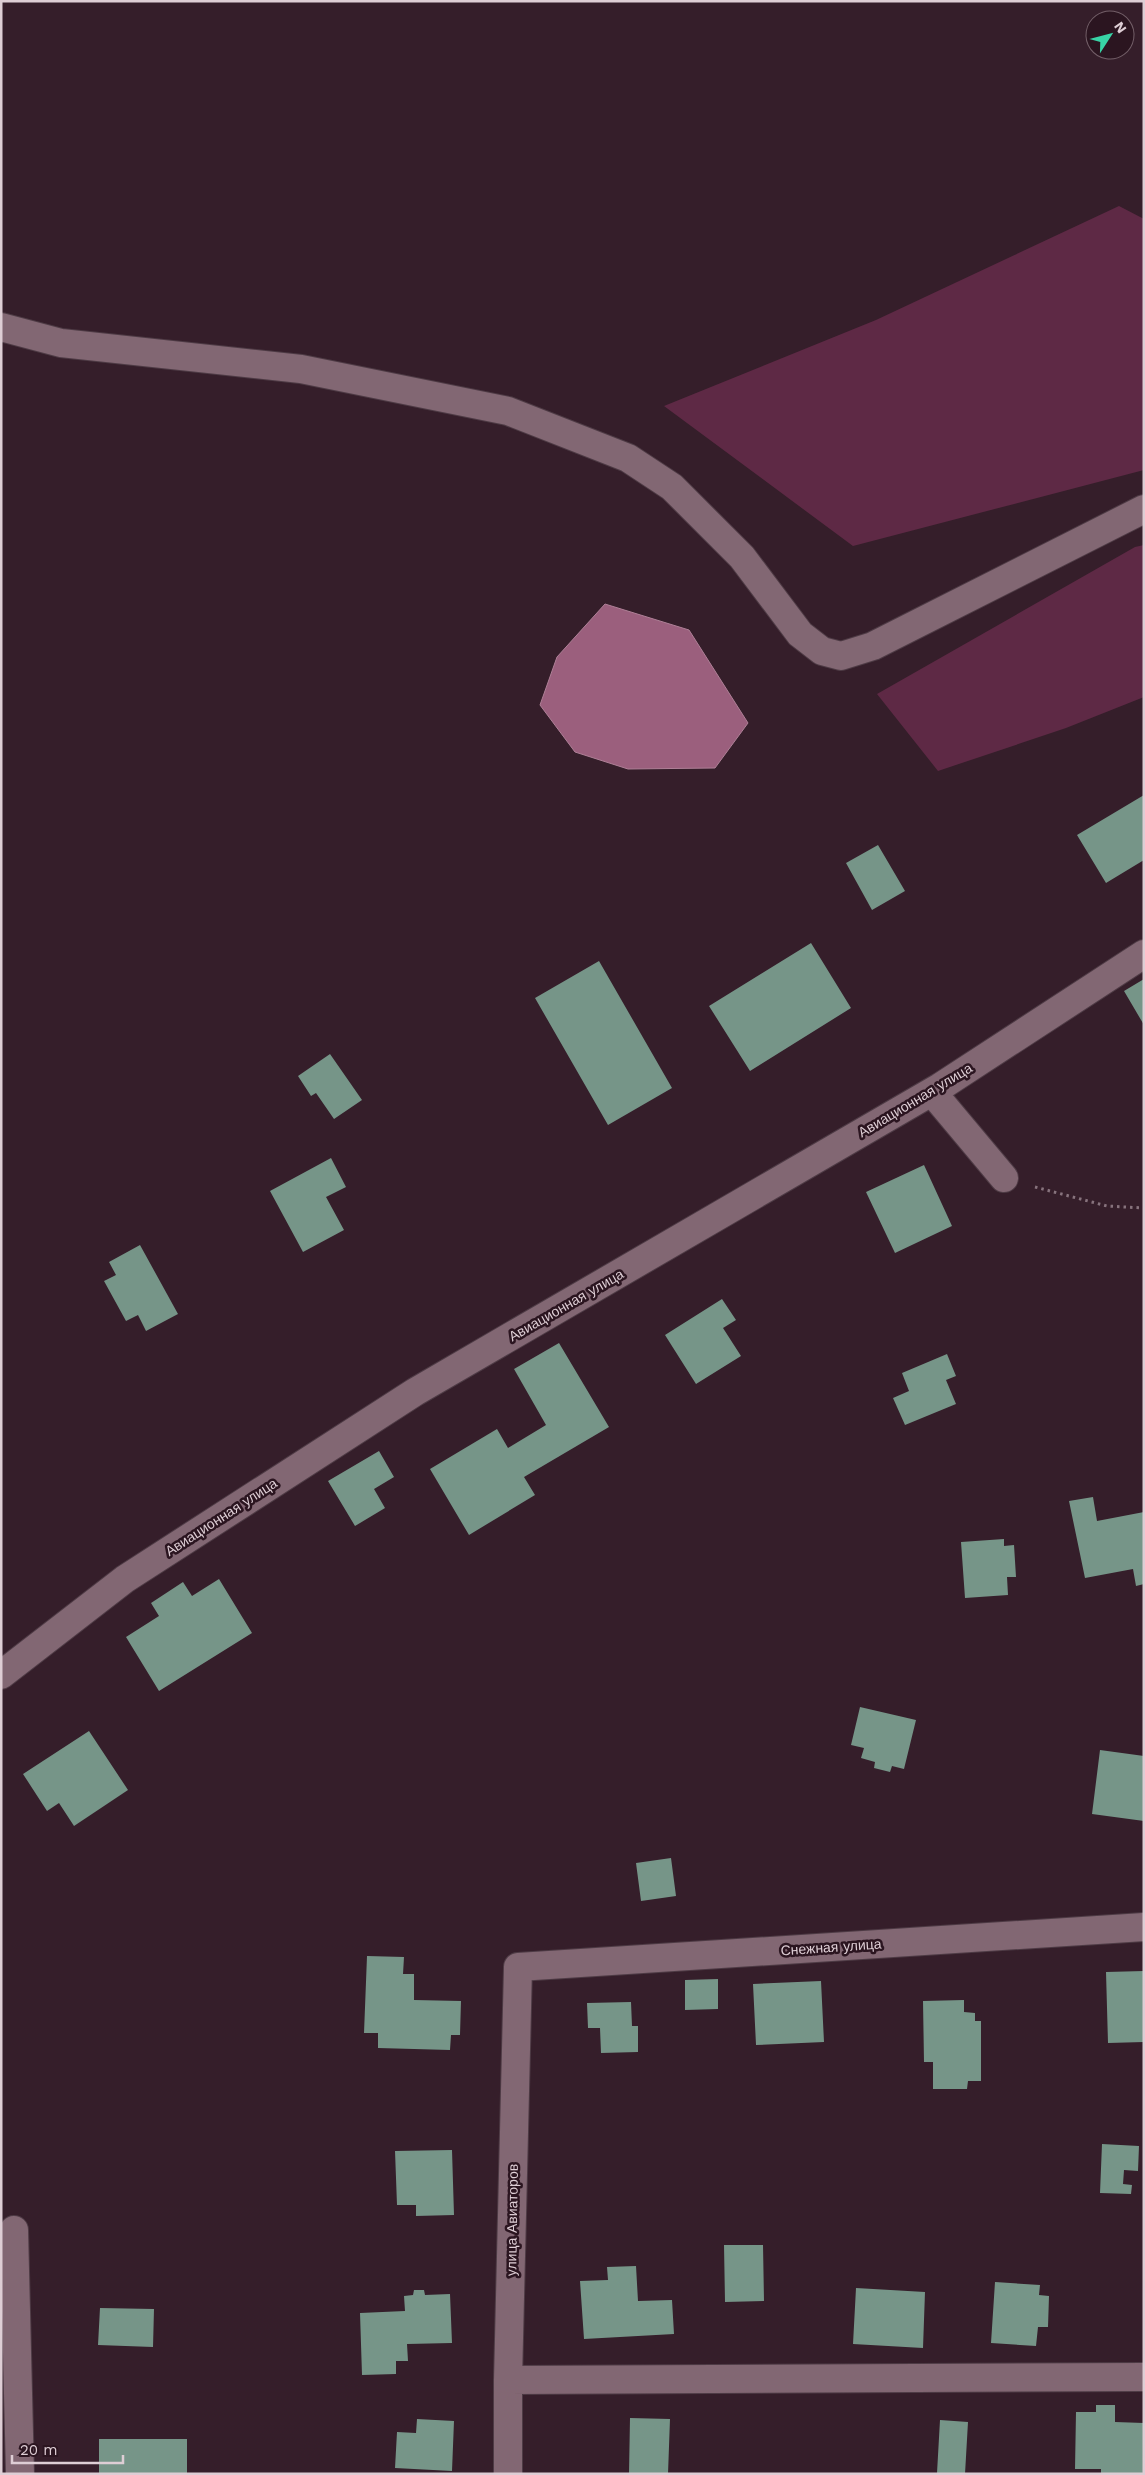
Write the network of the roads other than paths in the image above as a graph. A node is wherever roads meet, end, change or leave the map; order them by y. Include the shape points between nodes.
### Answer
1 (1, 327) edge
2 (1144, 509) edge
3 (1144, 954) edge
4 (932, 1092) junction
5 (1004, 1178) road end
6 (1, 1675) edge
7 (1144, 1927) edge
8 (518, 1967) joint
9 (14, 2230) dead end
10 (1144, 2377) edge
11 (508, 2380) junction
12 (20, 2474) edge
13 (508, 2474) edge

1 - 2 street via 61,343 301,369 508,411 628,458 672,487 742,557 800,634 822,651 842,656 873,646
3 - 4 street, Авиационная улица
4 - 5 street
4 - 6 street, Авиационная улица via 415,1392 125,1580
7 - 8 street, Снежная улица
8 - 11 street, улица Авиаторов
9 - 12 street
10 - 11 street
11 - 13 street, улица Авиаторов

